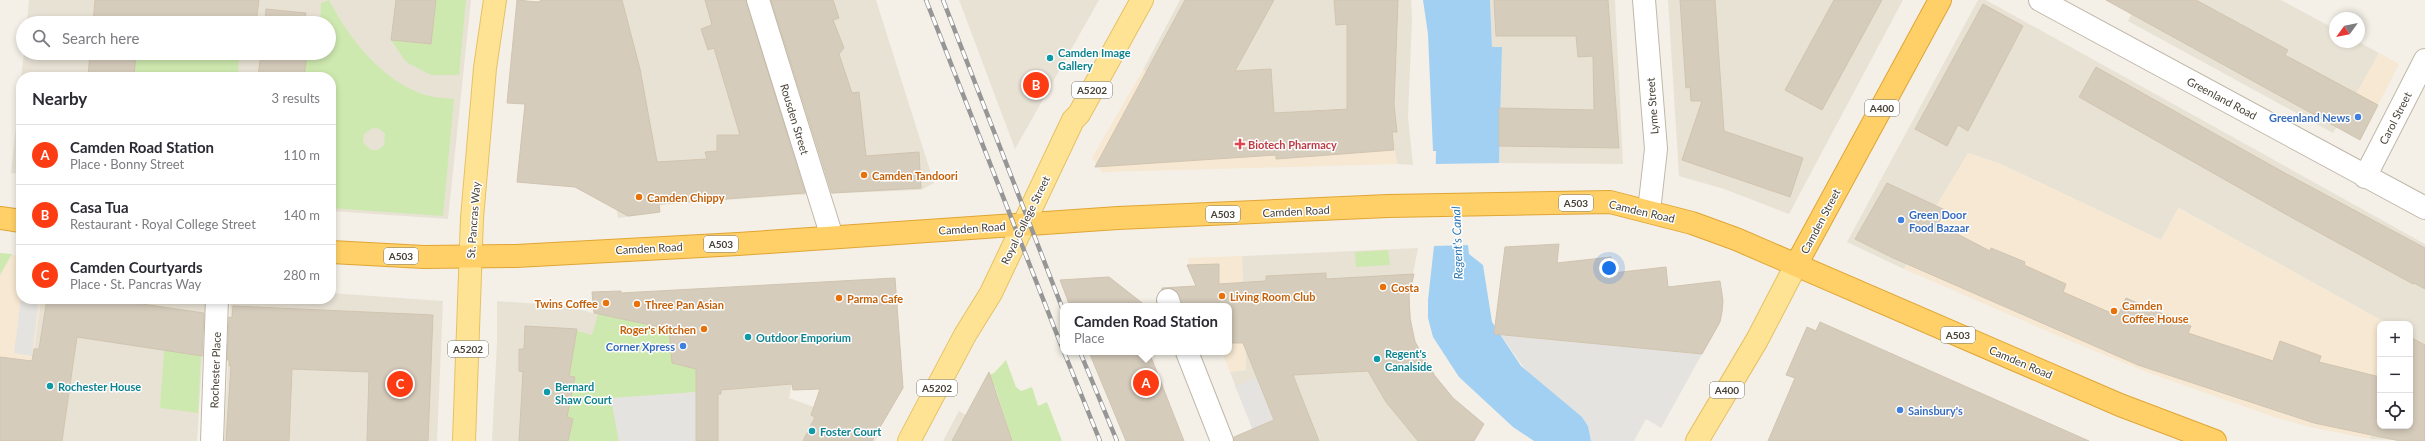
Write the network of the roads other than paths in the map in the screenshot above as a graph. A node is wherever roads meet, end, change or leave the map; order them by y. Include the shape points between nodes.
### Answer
1 (495, 0) edge
2 (758, 0) edge
3 (1142, 0) edge
4 (1644, 0) edge
5 (1940, 0) edge
6 (2040, 0) edge
7 (2425, 60) edge
8 (2365, 176) junction
9 (2425, 208) edge
10 (1649, 211) junction
11 (0, 218) edge
12 (16, 220) edge
13 (1025, 224) junction
14 (832, 237) junction
15 (336, 252) edge
16 (470, 257) junction
17 (1796, 265) junction
18 (217, 304) edge
19 (1188, 355) edge
20 (212, 441) edge
21 (464, 441) edge
22 (909, 441) edge
23 (1222, 441) edge
24 (1697, 441) edge
25 (2215, 441) edge

1 - 16 main road, St. Pancras Way / A5202 via 485,68
2 - 14 street, Rousden Street
3 - 13 main road, Royal College Street / A5202 via 1080,114 1073,120
4 - 10 street, Lyme Street via 1656,149
5 - 17 highway, Camden Street / A400
6 - 8 street, Greenland Road
7 - 8 street, Carol Street
8 - 9 street, Greenland Road
10 - 13 highway, Camden Road / A503 via 1610,202 1416,207
10 - 17 highway, Camden Road / A503 via 1736,239
11 - 12 highway
13 - 14 highway, Camden Road / A503
13 - 22 main road, Royal College Street / A5202 via 991,294 965,335
14 - 16 highway, Camden Road / A503
15 - 16 highway, Camden Road / A503
16 - 21 main road, St. Pancras Way / A5202
17 - 24 main road, Camden Street / A400 via 1757,340
17 - 25 highway, Camden Road / A503 via 2125,407
18 - 20 street, Rochester Place
19 - 23 street

